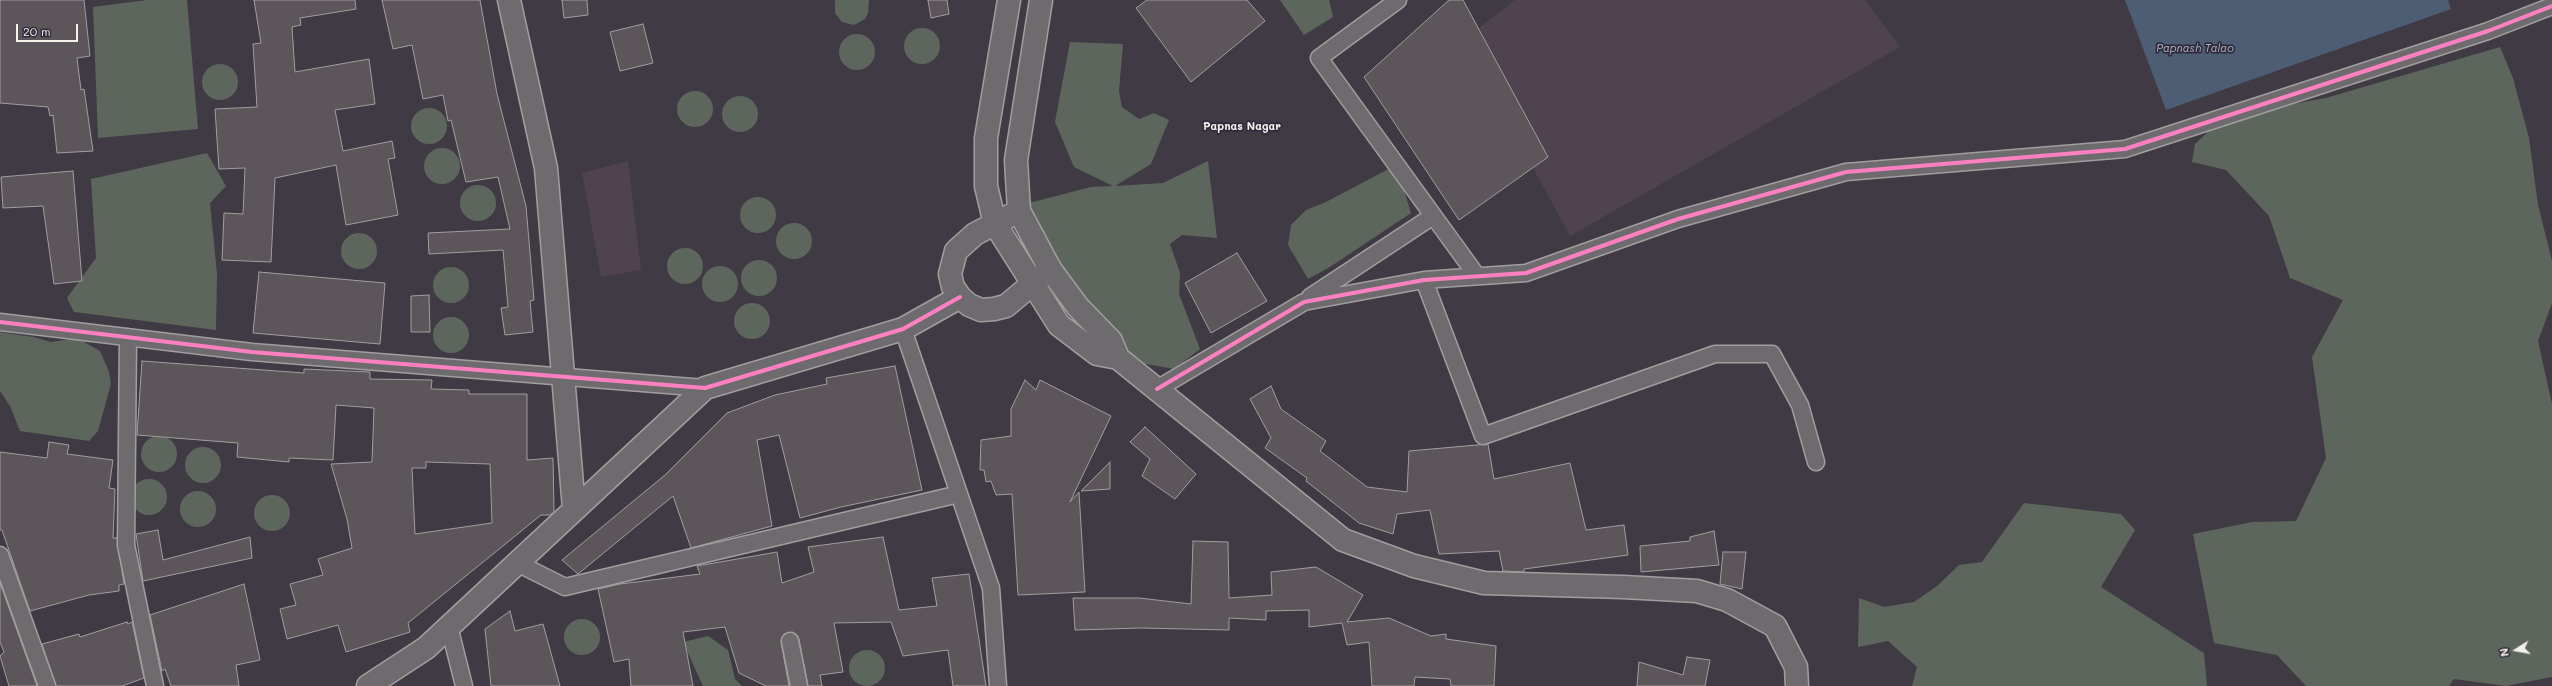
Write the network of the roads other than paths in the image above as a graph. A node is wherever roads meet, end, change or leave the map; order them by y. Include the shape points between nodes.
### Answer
1 (509, 0) edge
2 (1009, 0) edge
3 (1042, 0) edge
4 (1398, 0) edge
5 (2552, 6) edge
6 (1019, 211) junction
7 (1433, 216) junction
8 (995, 224) junction
9 (1050, 269) junction
10 (1477, 276) junction
11 (1424, 280) junction
12 (1031, 285) junction
13 (960, 297) junction
14 (1304, 302) junction
15 (0, 322) edge
16 (903, 330) junction
17 (128, 337) junction
18 (1118, 358) junction
19 (563, 376) junction
20 (705, 388) junction
21 (1157, 388) junction
22 (1816, 462) dead end
23 (959, 494) junction
24 (574, 509) junction
25 (0, 555) edge
26 (525, 567) dead end
27 (449, 626) junction
28 (790, 641) dead end
29 (47, 686) edge
30 (155, 686) edge
31 (368, 686) edge
32 (464, 686) edge
33 (799, 686) edge
34 (998, 686) edge
35 (1797, 686) edge

1 - 19 main road via 546,168
2 - 8 main road via 986,138 986,186
3 - 6 main road via 1016,160
4 - 7 street via 1319,58
5 - 10 street via 2488,31 2124,149 1846,172 1678,219 1526,273
6 - 8 main road
6 - 9 main road
7 - 10 street
7 - 14 street
8 - 12 main road
8 - 13 main road via 975,234 956,251 950,274 953,287
9 - 12 main road
9 - 18 main road via 1078,307 1111,341
10 - 11 street
11 - 14 street
11 - 22 street via 1483,436 1715,354 1772,354 1800,405
12 - 13 main road via 1006,306 994,310 981,310
12 - 18 main road via 1059,325 1097,354
13 - 16 main road
14 - 21 street
15 - 17 street
16 - 20 main road
16 - 23 street
17 - 19 street via 252,352
17 - 30 street via 126,545
18 - 21 main road
19 - 20 street
19 - 24 main road
20 - 24 main road
21 - 35 main road via 1343,540 1414,566 1484,583 1697,591 1727,600 1775,626 1796,668
23 - 26 street via 565,587
23 - 34 street via 990,588
24 - 27 main road
25 - 29 street
27 - 31 main road via 426,648
27 - 32 street
28 - 33 street

